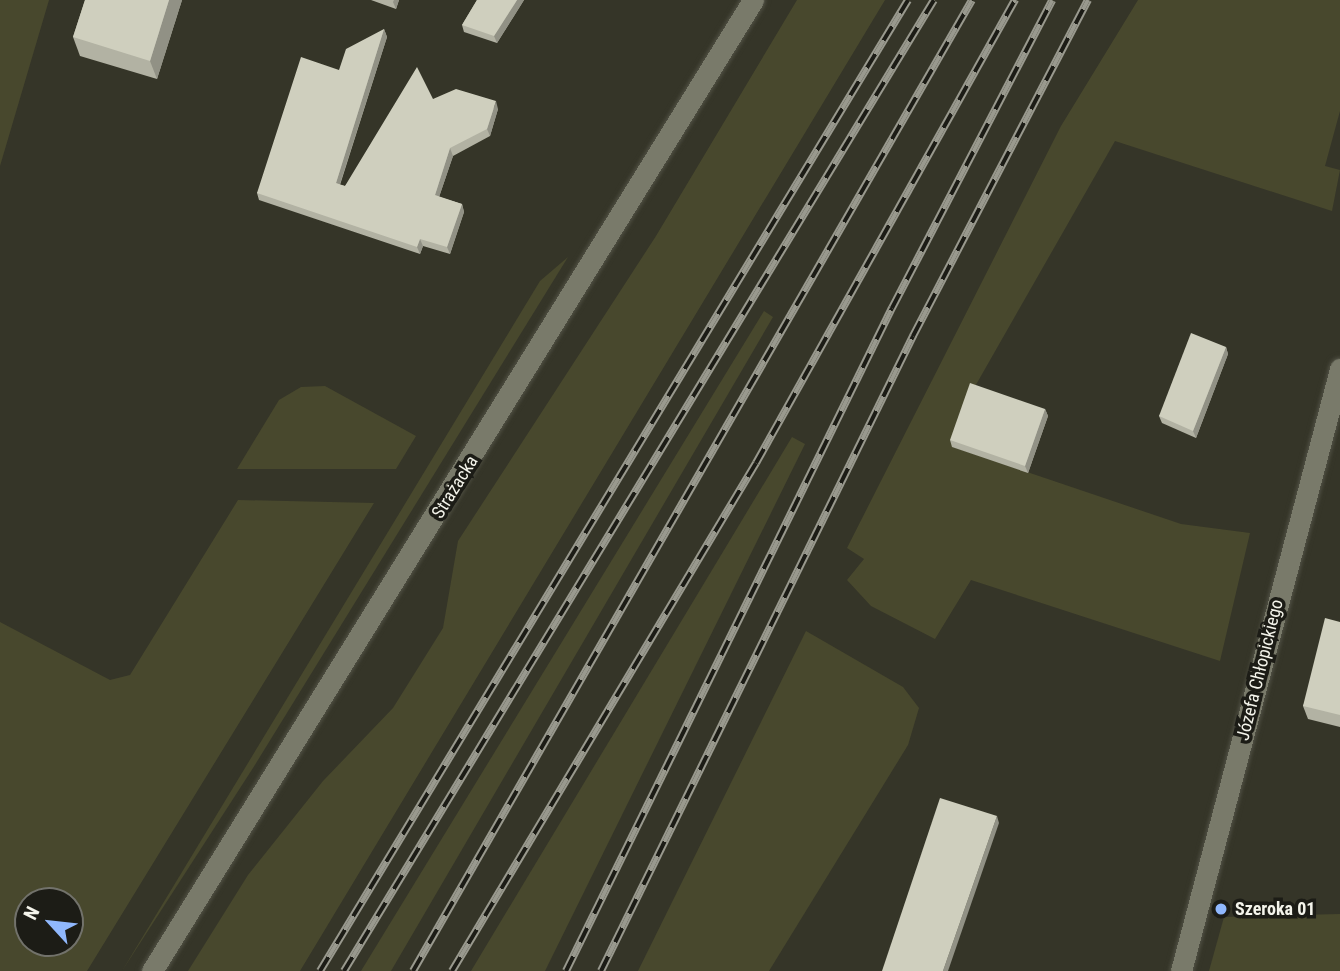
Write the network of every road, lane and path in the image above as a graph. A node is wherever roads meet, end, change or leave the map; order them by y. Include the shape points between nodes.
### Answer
1 (753, 0) edge
2 (1340, 369) edge
3 (152, 971) edge
4 (1181, 971) edge

1 - 3 main road, Strażacka
2 - 4 main road, Józefa Chłopickiego

